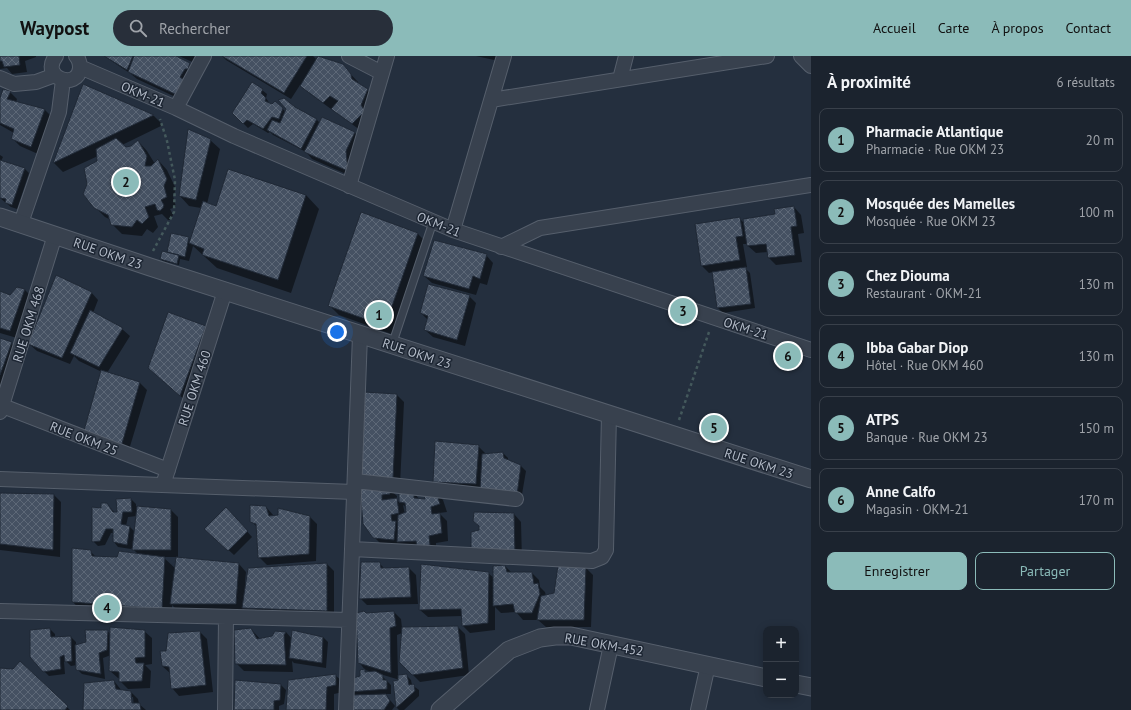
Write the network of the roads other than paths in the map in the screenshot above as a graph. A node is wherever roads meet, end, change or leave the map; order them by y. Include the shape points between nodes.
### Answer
1 (56, 56) edge
2 (204, 56) edge
3 (349, 56) edge
4 (387, 56) edge
5 (504, 56) edge
6 (626, 56) edge
7 (767, 56) edge
8 (801, 56) edge
9 (78, 61) edge
10 (811, 66) edge
11 (382, 73) junction
12 (59, 77) junction
13 (0, 78) edge
14 (620, 79) junction
15 (491, 100) junction
16 (170, 105) junction
17 (811, 185) edge
18 (349, 186) junction
19 (0, 217) edge
20 (432, 222) junction
21 (21, 223) junction
22 (453, 230) junction
23 (55, 235) junction
24 (501, 246) junction
25 (225, 291) junction
26 (360, 335) junction
27 (392, 345) junction
28 (811, 350) edge
29 (1, 408) edge
30 (609, 414) junction
31 (168, 470) junction
32 (0, 479) edge
33 (811, 479) edge
34 (163, 485) junction
35 (354, 486) junction
36 (516, 499) dead end
37 (352, 549) junction
38 (0, 611) edge
39 (226, 617) junction
40 (349, 620) junction
41 (611, 645) junction
42 (708, 665) junction
43 (763, 677) edge
44 (799, 685) edge
45 (811, 687) edge
46 (225, 710) edge
47 (346, 710) edge
48 (440, 710) edge
49 (597, 710) edge
50 (698, 710) edge

1 - 12 street via 52,65
2 - 16 street
3 - 11 street
4 - 11 street
5 - 15 street
6 - 14 street
7 - 14 street
8 - 10 street
9 - 12 street via 76,76 68,80
9 - 16 street, OKM-21
11 - 18 street
12 - 13 street via 14,84
12 - 21 street via 59,112
14 - 15 street
15 - 22 street
16 - 18 street, OKM-21
17 - 24 street via 540,228
18 - 20 street, OKM-21
19 - 21 street, RUE OKM 23
20 - 22 street, OKM-21
20 - 27 lane
21 - 23 street, RUE OKM 23
22 - 24 street, OKM-21
23 - 25 street, RUE OKM 23
23 - 29 street, RUE OKM 468
24 - 28 street, OKM-21
25 - 26 street, RUE OKM 23
25 - 31 street, RUE OKM 460
26 - 27 street, RUE OKM 23
26 - 35 street
27 - 30 street, RUE OKM 23
29 - 31 street, RUE OKM 25
30 - 33 street, RUE OKM 23
30 - 37 street via 606,550 602,557 592,561
31 - 34 street, RUE OKM 460
32 - 34 street
34 - 35 street
35 - 36 street
35 - 37 street
37 - 40 street
38 - 39 street
39 - 40 street
39 - 46 street
40 - 47 street
41 - 42 street, RUE OKM-452
41 - 48 street, RUE OKM-452 via 570,636 540,638 509,650
41 - 49 street
42 - 43 street, RUE OKM-452
42 - 50 street
44 - 45 street

